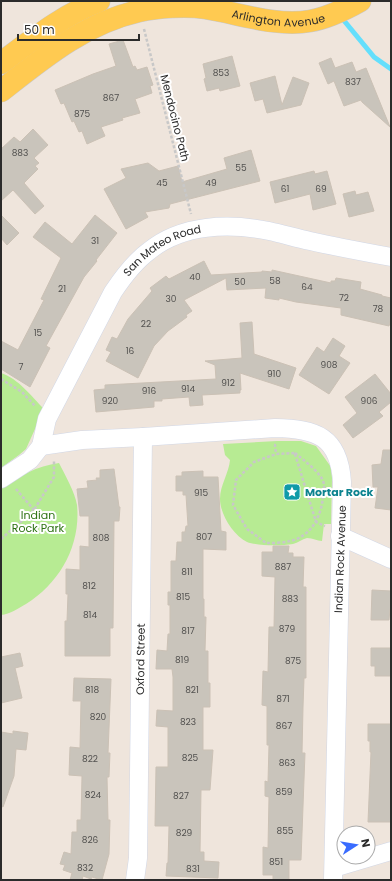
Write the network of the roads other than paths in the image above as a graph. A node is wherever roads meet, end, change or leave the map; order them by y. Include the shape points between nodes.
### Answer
1 (99, 1) edge
2 (248, 1) edge
3 (351, 2) edge
4 (139, 6) edge
5 (303, 16) junction
6 (1, 63) edge
7 (1, 91) edge
8 (391, 257) edge
9 (143, 437) junction
10 (48, 444) junction
11 (3, 478) edge
12 (340, 536) junction
13 (391, 559) edge
14 (391, 851) edge
15 (333, 874) edge
16 (135, 880) edge

1 - 6 main road via 46,30
2 - 5 main road, Arlington Avenue
3 - 5 main road, Arlington Avenue via 334,15
4 - 5 main road, Arlington Avenue via 204,8 284,22
4 - 7 main road, Arlington Avenue via 92,27 57,48
8 - 10 street, San Mateo Road via 268,231 232,227 196,230 166,241 150,250 123,276 113,292 47,418
9 - 10 street, Indian Rock Avenue
9 - 12 street, Indian Rock Avenue via 294,428 309,431 325,439 340,461
9 - 16 street, Oxford Street via 138,858
10 - 11 street
12 - 13 street
12 - 15 street, Indian Rock Avenue
14 - 15 street

